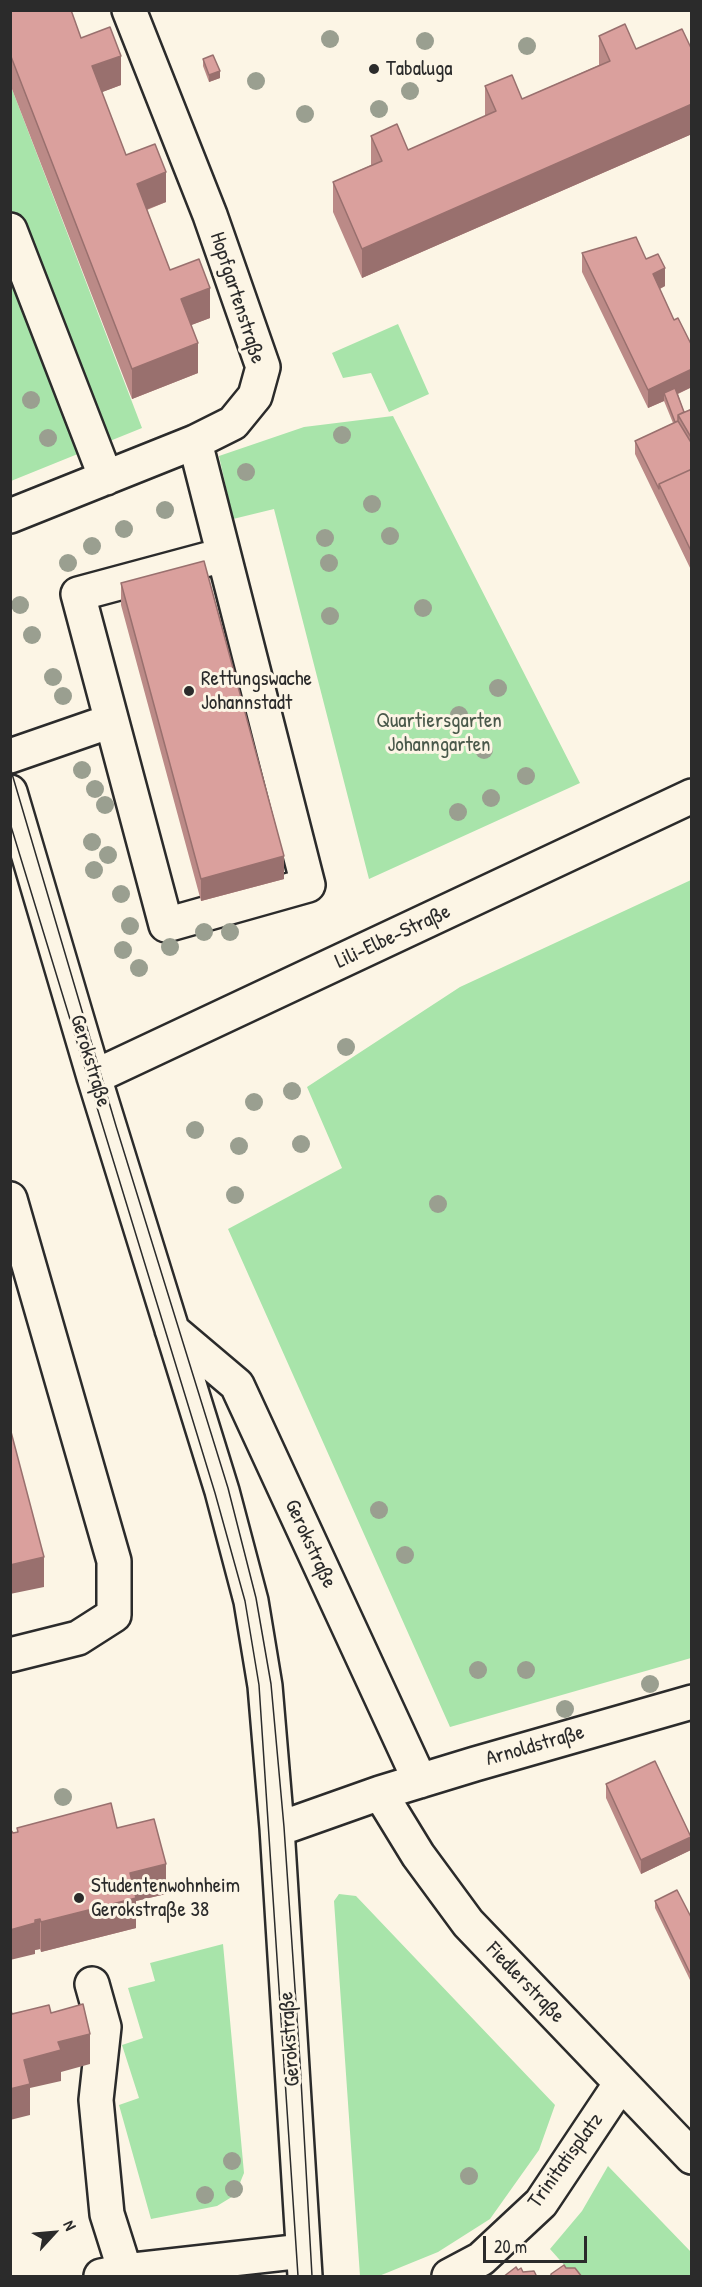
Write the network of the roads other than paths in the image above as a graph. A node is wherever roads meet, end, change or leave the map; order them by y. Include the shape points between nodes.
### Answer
1 (129, 10) edge
2 (10, 230) edge
3 (195, 442) junction
4 (106, 478) junction
5 (10, 516) edge
6 (223, 555) junction
7 (111, 721) junction
8 (10, 756) edge
9 (10, 792) edge
10 (692, 796) edge
11 (94, 1077) junction
12 (10, 1199) edge
13 (172, 1330) junction
14 (10, 1655) edge
15 (692, 1702) edge
16 (420, 1781) junction
17 (380, 1793) junction
18 (277, 1828) junction
19 (92, 1983) dead end
20 (621, 2083) junction
21 (692, 2157) edge
22 (304, 2264) edge
23 (113, 2274) edge
24 (449, 2277) edge

1 - 3 street, Hopfgartenstraße via 210,214 262,367 255,396 233,423
2 - 4 street
3 - 4 street, Hopfgartenstraße
3 - 6 street
4 - 5 street, Hopfgartenstraße
6 - 7 street via 78,594
6 - 7 street via 308,885 166,925
7 - 8 street
9 - 11 street, Gerokstraße
10 - 11 street, Lili-Elbe-Straße
11 - 13 street, Gerokstraße
12 - 14 street via 114,1561 114,1615 78,1638
13 - 16 street, Gerokstraße via 237,1385
13 - 18 street, Gerokstraße via 251,1600 265,1686
15 - 16 street, Arnoldstraße
16 - 17 street, Arnoldstraße
17 - 18 street
17 - 20 street, Fiedlerstraße via 418,1855 468,1923
18 - 22 street, Gerokstraße
19 - 23 street via 104,2027 96,2100
20 - 21 street, Fiedlerstraße
20 - 24 street, Trinitatisplatz via 541,2203 481,2259
22 - 23 street

